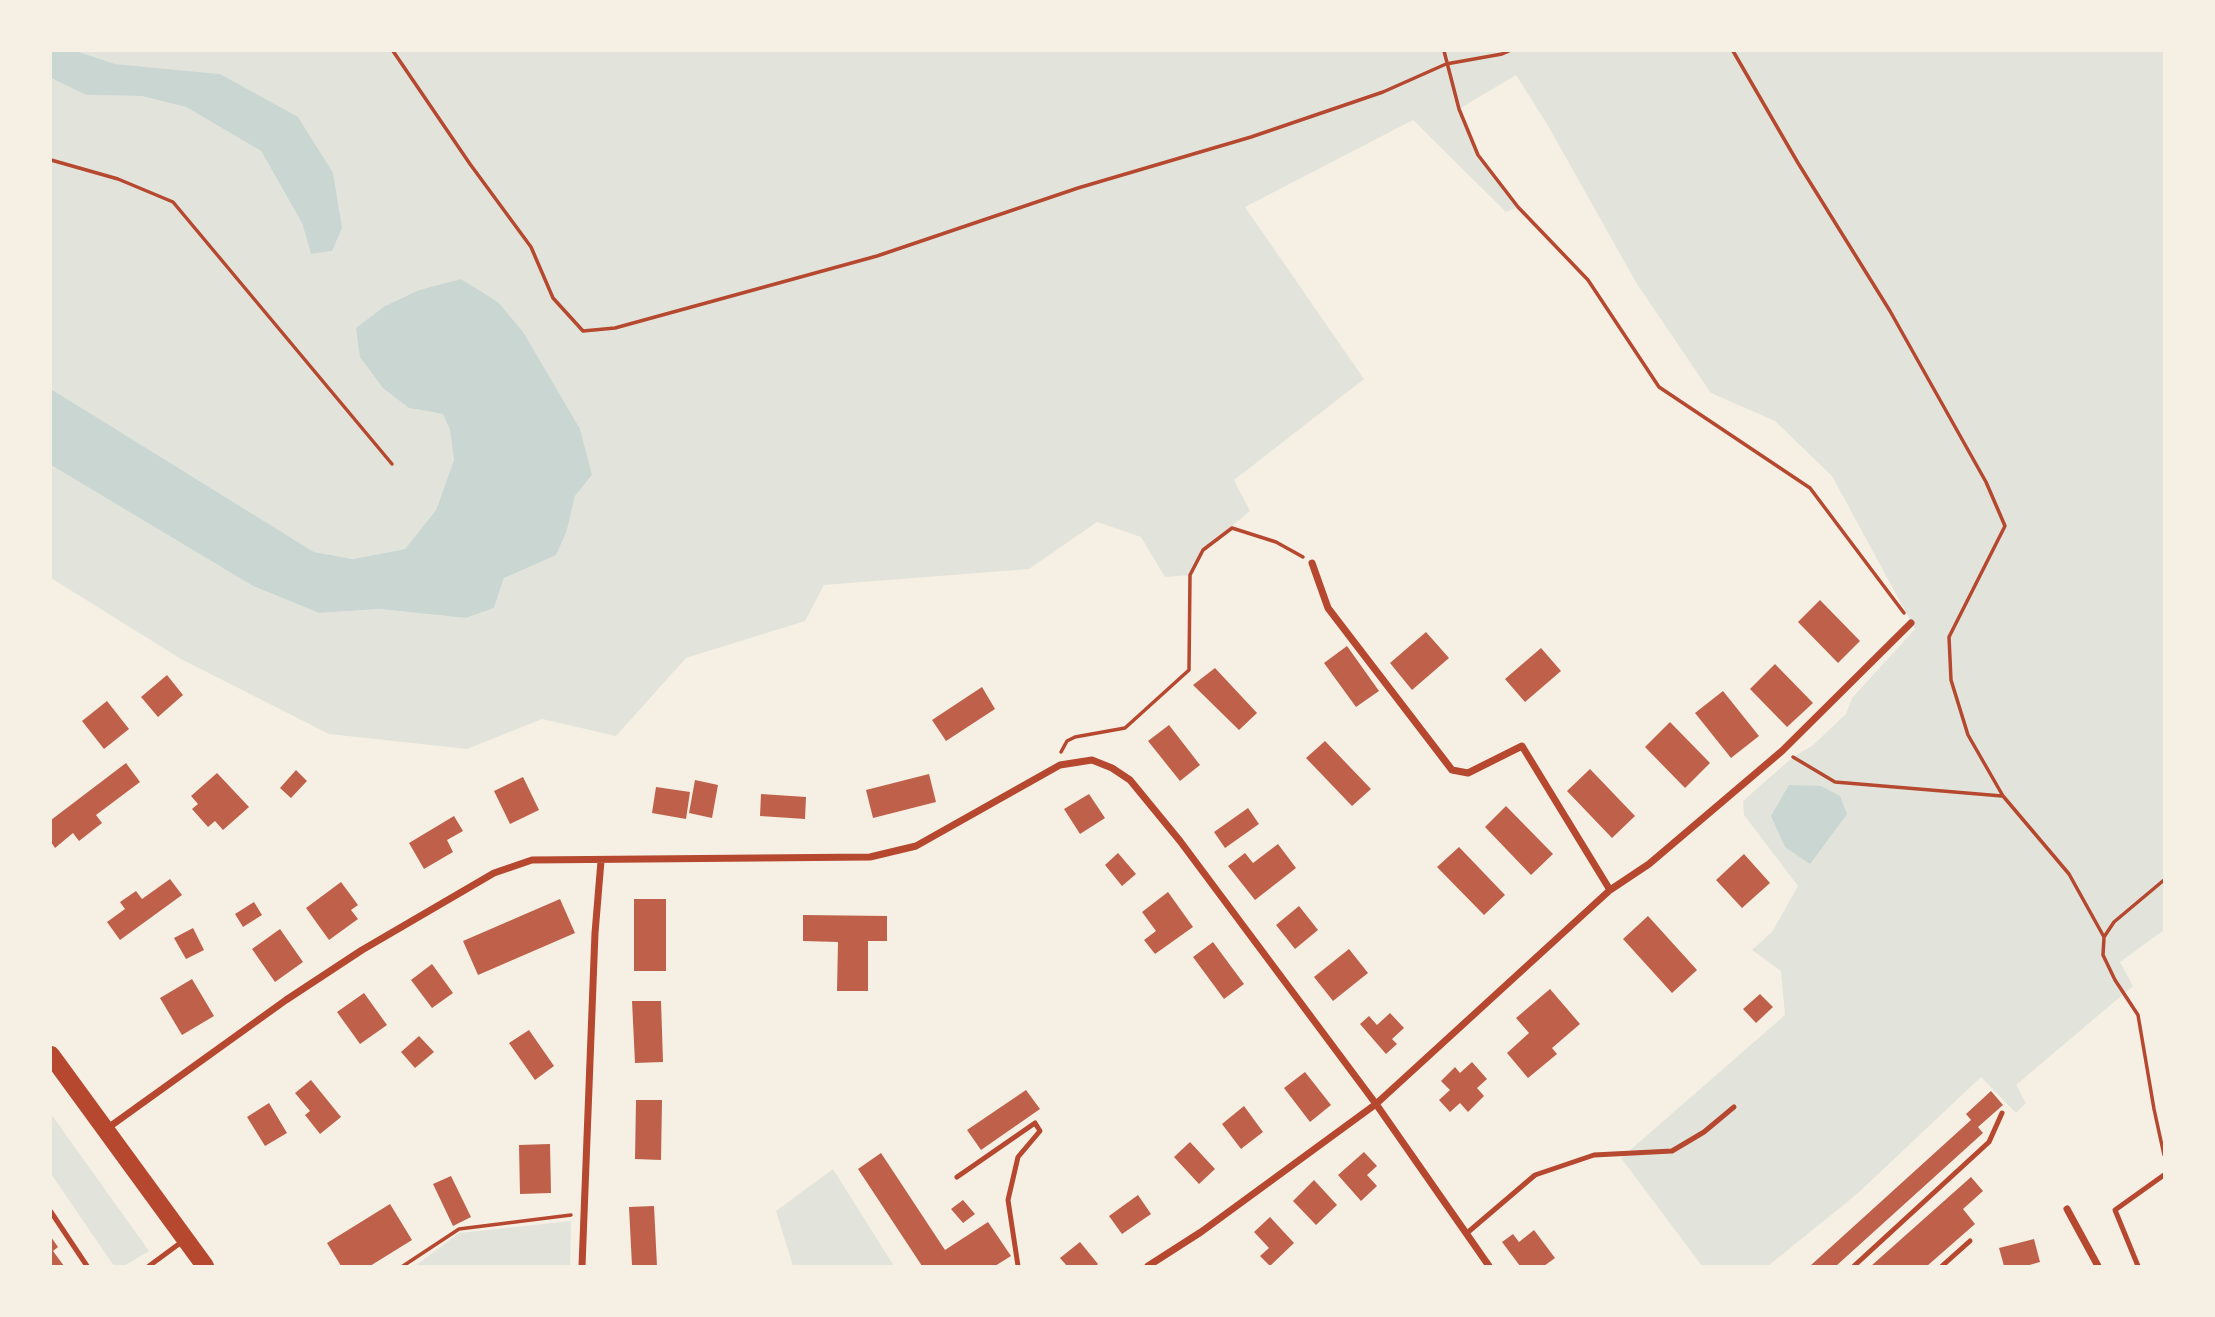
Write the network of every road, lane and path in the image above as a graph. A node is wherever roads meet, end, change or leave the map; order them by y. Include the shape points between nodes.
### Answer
1 (393, 51) edge
2 (1444, 51) edge
3 (1509, 51) edge
4 (1733, 51) edge
5 (1447, 64) junction
6 (51, 160) edge
7 (392, 464) dead end
8 (1312, 562) joint
9 (1911, 623) joint
10 (1782, 751) junction
11 (1060, 765) junction
12 (2003, 796) junction
13 (601, 861) junction
14 (2164, 880) edge
15 (1610, 890) junction
16 (2104, 937) junction
17 (51, 1055) edge
18 (1376, 1104) junction
19 (1734, 1107) dead end
20 (2002, 1113) dead end
21 (104, 1130) junction
22 (2164, 1155) edge
23 (2164, 1175) edge
24 (957, 1177) dead end
25 (2067, 1209) dead end
26 (51, 1212) edge
27 (584, 1213) junction
28 (1467, 1233) junction
29 (185, 1240) junction
30 (1970, 1241) dead end
31 (87, 1266) edge
32 (149, 1266) edge
33 (205, 1266) edge
34 (403, 1266) edge
35 (582, 1266) edge
36 (1018, 1266) edge
37 (1148, 1266) edge
38 (1489, 1266) edge
39 (1854, 1266) edge
40 (1942, 1266) edge
41 (2098, 1266) edge
42 (2138, 1266) edge

1 - 5 path via 531,247 553,298 583,331 615,328 877,256 1078,188 1251,137 1383,92
2 - 5 path
3 - 5 path
4 - 12 path via 1897,323 1986,482 2005,526 1949,637 1951,680 1968,735
5 - 9 path via 1478,155 1518,207 1588,280 1659,387 1810,488
6 - 7 path via 118,179 173,202
8 - 11 path via 1276,542 1232,528 1203,551 1191,575 1189,670 1125,727 1067,741
8 - 15 street via 1328,608 1452,770 1468,773 1522,746
9 - 10 street
10 - 12 path via 1835,782
10 - 15 street via 1649,864
11 - 13 street via 916,846 870,857
11 - 18 street via 1092,760 1130,780
12 - 16 path via 2069,874
13 - 21 street via 533,860 482,880 329,971
13 - 27 street
14 - 16 path via 2114,922
15 - 18 street
16 - 22 path via 2103,955 2138,1015
17 - 21 main road
18 - 28 street
18 - 37 street
19 - 28 lane via 1672,1151 1594,1155 1535,1175
20 - 39 lane via 1989,1142
21 - 29 main road
23 - 42 lane via 2115,1210
24 - 36 lane via 1035,1123 1040,1130 1018,1157 1008,1200
25 - 41 street
26 - 31 lane
27 - 34 path via 459,1229
27 - 35 street
28 - 38 street
29 - 32 lane
29 - 33 main road
30 - 40 lane

